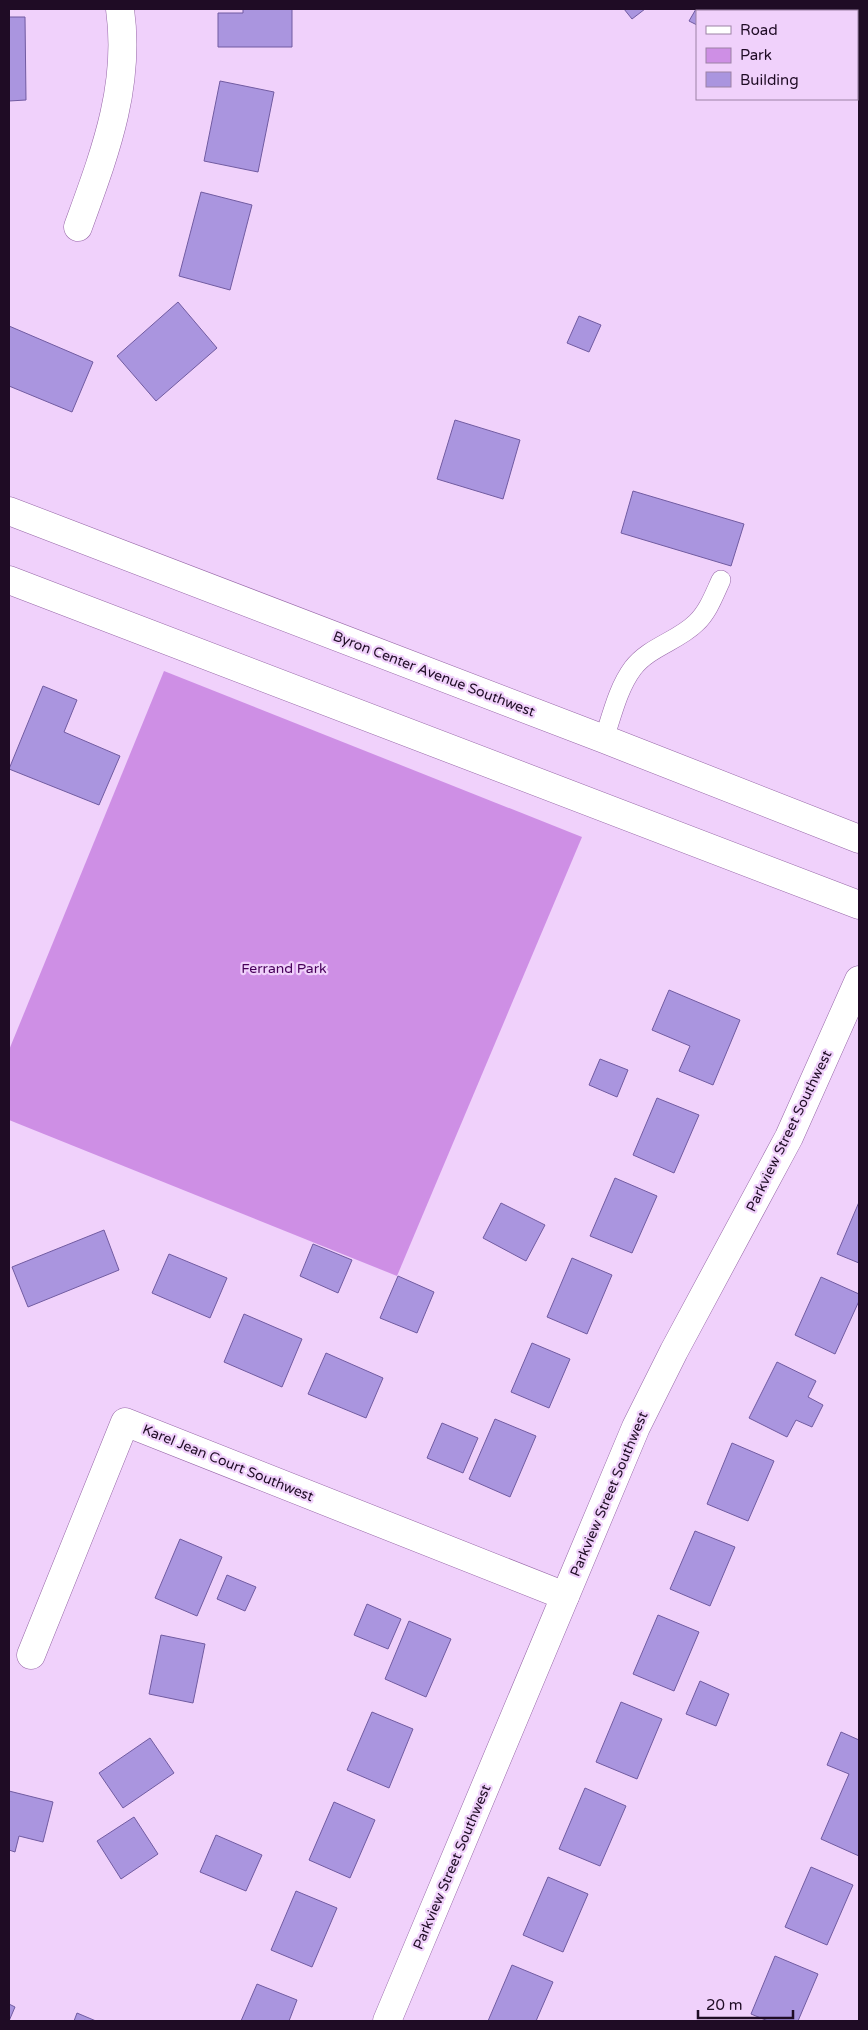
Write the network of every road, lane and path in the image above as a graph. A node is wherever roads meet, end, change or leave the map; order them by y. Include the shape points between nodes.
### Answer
1 (120, 9) edge
2 (78, 227) dead end
3 (9, 511) edge
4 (9, 580) edge
5 (721, 580) dead end
6 (604, 739) junction
7 (859, 838) edge
8 (859, 905) edge
9 (859, 980) edge
10 (565, 1596) junction
11 (31, 1655) dead end
12 (387, 2021) edge

1 - 2 street via 123,26 119,94 107,146
3 - 6 street, Byron Center Avenue Southwest
4 - 8 street
5 - 6 lane via 696,624 642,658 633,668
6 - 7 street, Byron Center Avenue Southwest
9 - 10 street, Parkview Street Southwest via 789,1137 655,1388
10 - 11 street, Karel Jean Court Southwest via 125,1422
10 - 12 street, Parkview Street Southwest

